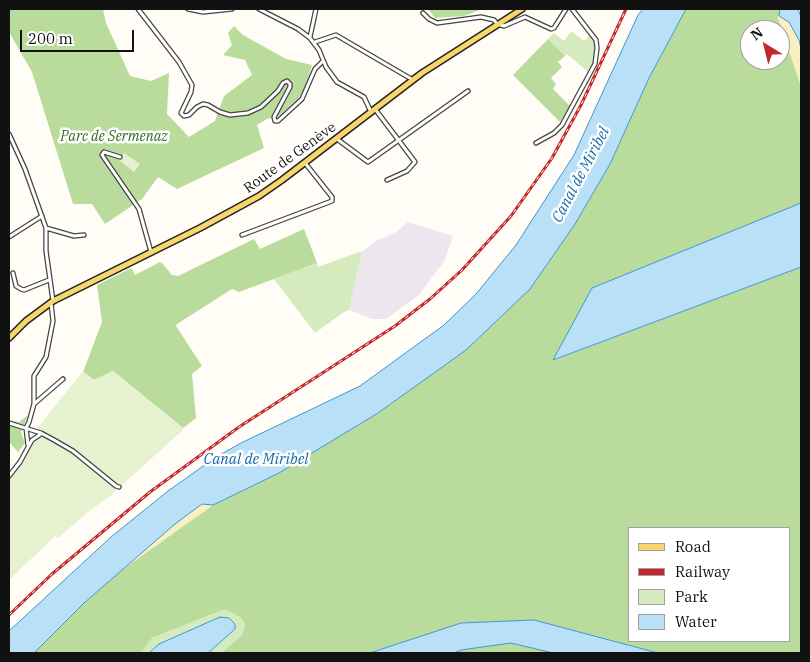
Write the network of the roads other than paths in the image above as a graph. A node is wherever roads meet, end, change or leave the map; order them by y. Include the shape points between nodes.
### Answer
1 (138, 9) edge
2 (188, 9) edge
3 (232, 9) edge
4 (258, 9) edge
5 (316, 9) edge
6 (522, 9) edge
7 (566, 9) edge
8 (572, 9) edge
9 (423, 13) dead end
10 (497, 24) junction
11 (310, 38) junction
12 (315, 42) junction
13 (323, 61) junction
14 (413, 80) junction
15 (468, 91) dead end
16 (373, 111) junction
17 (9, 134) edge
18 (336, 138) junction
19 (399, 141) junction
20 (536, 143) dead end
21 (120, 158) dead end
22 (305, 163) junction
23 (387, 180) dead end
24 (42, 216) junction
25 (46, 228) junction
26 (84, 234) dead end
27 (242, 235) dead end
28 (9, 236) edge
29 (151, 252) junction
30 (13, 274) dead end
31 (49, 280) junction
32 (52, 302) junction
33 (9, 338) edge
34 (64, 379) dead end
35 (34, 404) junction
36 (9, 424) edge
37 (26, 428) junction
38 (42, 433) junction
39 (28, 446) junction
40 (9, 476) edge
41 (119, 487) dead end

1 - 13 street via 179,62 192,85 181,113 184,116 203,104 230,115 248,113 261,107 287,81 290,87 274,117 274,121 278,121 305,95 315,69
2 - 3 street via 203,12
4 - 11 street
5 - 11 street
6 - 10 main road, Route de Genève
7 - 10 street via 553,29 523,17 504,26
8 - 20 street via 596,40 595,64 562,125
9 - 10 street via 437,23 481,17
10 - 14 main road, Route de Genève
11 - 12 street
12 - 13 street
12 - 14 street via 336,35
13 - 16 street via 338,82 364,97
14 - 16 main road, Route de Genève
15 - 19 street
16 - 18 main road, Route de Genève
16 - 19 street
17 - 24 street
18 - 19 street via 368,162
18 - 22 main road, Route de Genève
19 - 23 street via 415,161 414,165
21 - 29 street via 104,152 102,155 138,209
22 - 27 street via 332,200
22 - 29 main road, Route de Genève via 258,196
24 - 25 street
24 - 28 street
25 - 26 street via 74,236
25 - 31 street
29 - 32 main road, Route de Genève
30 - 31 street via 16,286 24,290
31 - 32 street
32 - 33 main road, Route de Genève
32 - 35 street via 52,326 46,357 34,376
34 - 35 street
35 - 37 street
36 - 37 street
37 - 38 street
37 - 39 street
38 - 39 street
38 - 41 street via 73,451
39 - 40 street

